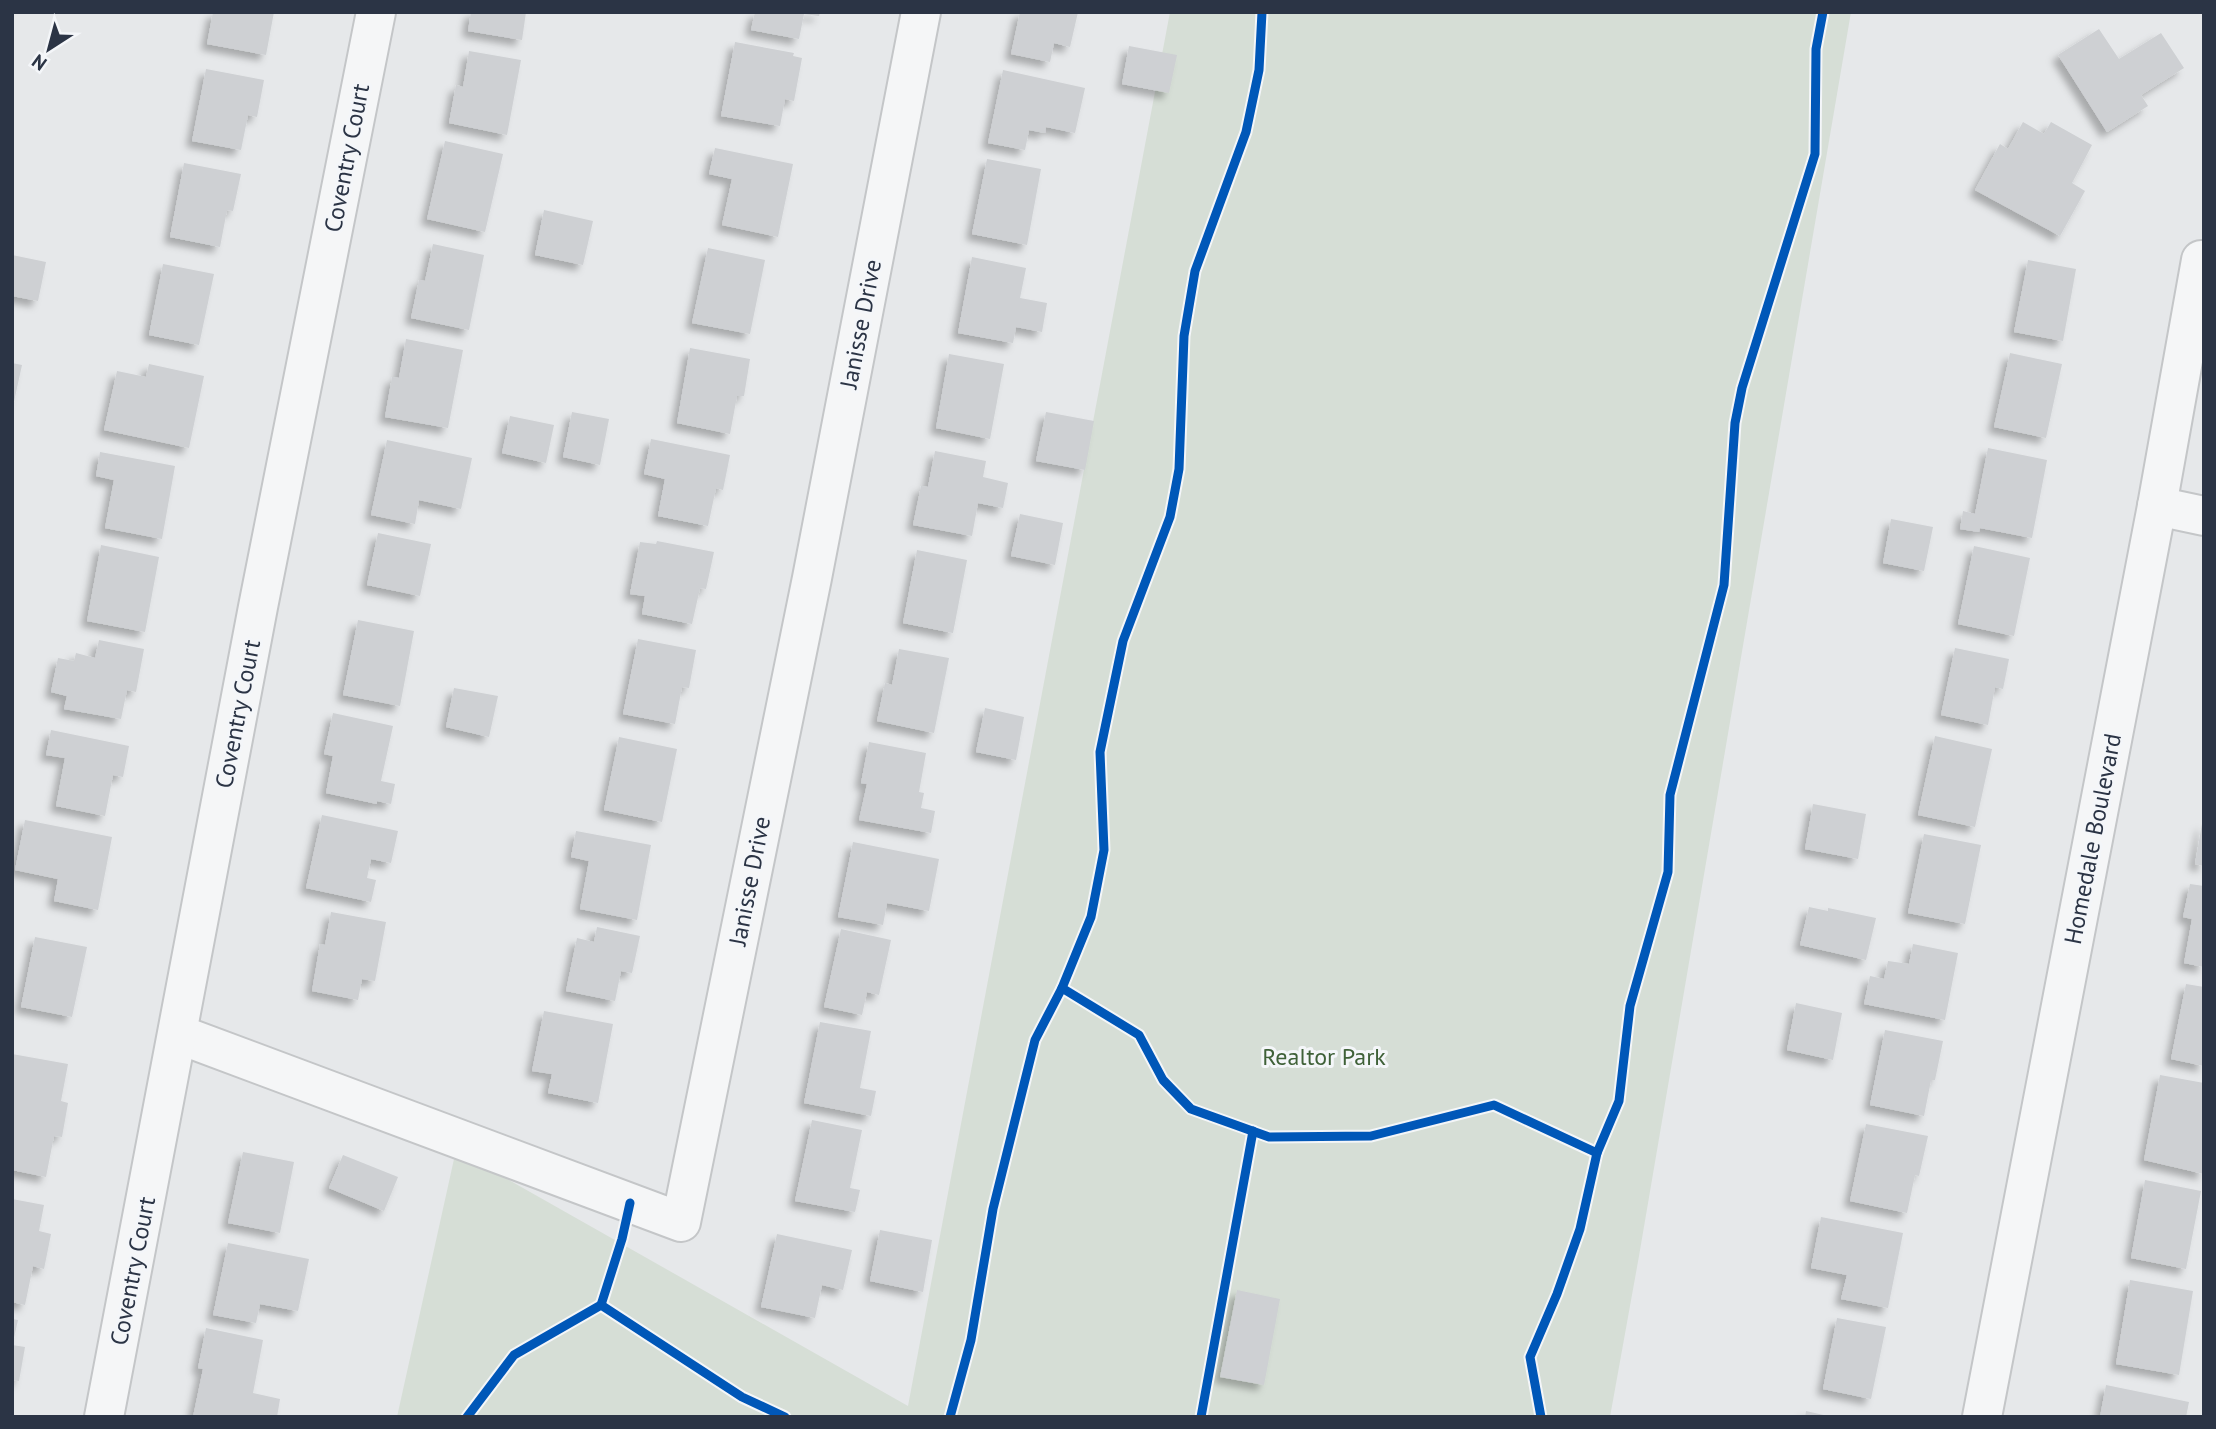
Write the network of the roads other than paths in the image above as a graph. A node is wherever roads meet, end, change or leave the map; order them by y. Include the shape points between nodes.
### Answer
1 (376, 12) edge
2 (921, 12) edge
3 (2201, 260) dead end
4 (2157, 506) junction
5 (2204, 516) edge
6 (178, 1034) junction
7 (104, 1417) edge
8 (1982, 1417) edge

1 - 6 street, Coventry Court
2 - 6 street, Janisse Drive via 681,1222
3 - 4 street, Homedale Boulevard
4 - 5 street
4 - 8 street, Homedale Boulevard
6 - 7 street, Coventry Court

